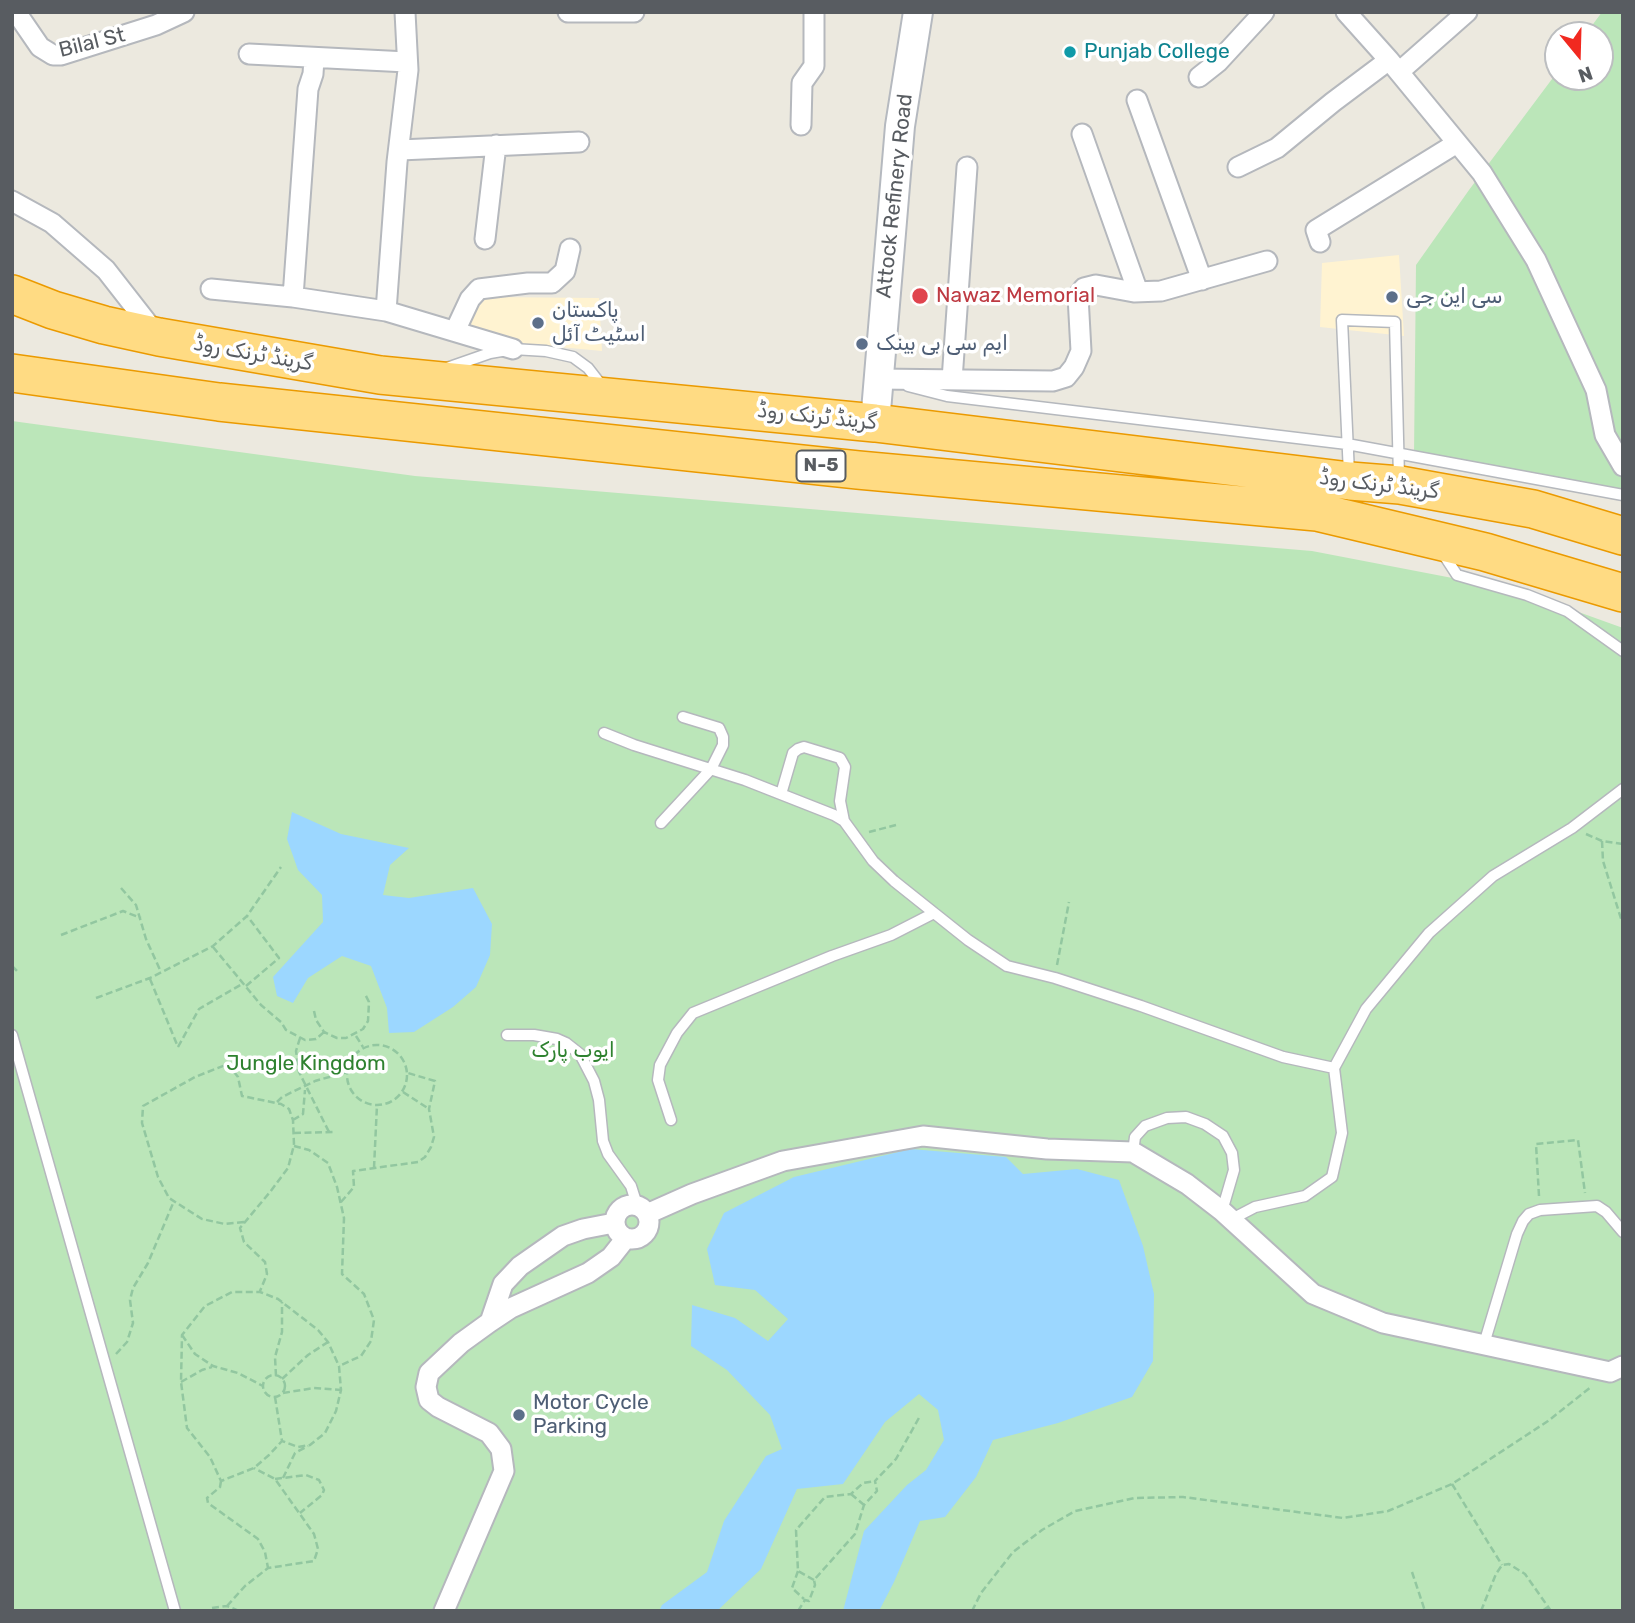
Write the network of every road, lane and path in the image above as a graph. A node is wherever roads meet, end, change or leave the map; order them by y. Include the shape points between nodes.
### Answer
1 (16, 12) edge
2 (184, 12) edge
3 (405, 12) edge
4 (568, 12) edge
5 (634, 12) edge
6 (814, 12) edge
7 (918, 12) edge
8 (1264, 12) edge
9 (1346, 12) edge
10 (1459, 15) edge
11 (249, 54) dead end
12 (314, 59) junction
13 (407, 62) junction
14 (1394, 66) junction
15 (1199, 77) dead end
16 (1137, 100) dead end
17 (801, 125) dead end
18 (1082, 134) dead end
19 (579, 142) dead end
20 (1457, 143) junction
21 (496, 145) junction
22 (400, 150) junction
23 (967, 167) dead end
24 (1238, 167) dead end
25 (12, 201) edge
26 (485, 239) dead end
27 (1320, 242) dead end
28 (570, 248) dead end
29 (1267, 261) dead end
30 (1202, 280) junction
31 (211, 289) dead end
32 (1138, 292) junction
33 (12, 294) edge
34 (293, 297) junction
35 (386, 311) junction
36 (455, 331) junction
37 (159, 337) junction
38 (12, 348) edge
39 (513, 349) junction
40 (12, 373) edge
41 (417, 379) junction
42 (877, 379) junction
43 (952, 380) junction
44 (83, 383) junction
45 (611, 397) junction
46 (875, 423) junction
47 (1348, 444) junction
48 (1623, 466) edge
49 (1399, 469) junction
50 (1350, 481) junction
51 (1623, 495) edge
52 (1623, 536) edge
53 (1434, 540) junction
54 (1623, 593) edge
55 (1623, 651) edge
56 (682, 717) dead end
57 (604, 733) dead end
58 (711, 769) junction
59 (1623, 789) edge
60 (781, 794) junction
61 (844, 821) junction
62 (662, 823) dead end
63 (896, 825) dead end
64 (1572, 828) junction
65 (857, 840) junction
66 (1602, 841) junction
67 (1623, 844) edge
68 (281, 867) dead end
69 (121, 888) dead end
70 (1069, 902) dead end
71 (934, 914) junction
72 (247, 916) junction
73 (141, 918) junction
74 (1623, 925) edge
75 (61, 935) dead end
76 (213, 946) junction
77 (12, 966) edge
78 (18, 972) dead end
79 (161, 972) junction
80 (150, 978) junction
81 (1055, 978) junction
82 (245, 985) junction
83 (365, 994) dead end
84 (96, 999) dead end
85 (314, 1010) dead end
86 (324, 1032) junction
87 (12, 1035) edge
88 (355, 1035) junction
89 (507, 1035) dead end
90 (300, 1038) junction
91 (363, 1048) junction
92 (1334, 1068) junction
93 (347, 1072) junction
94 (408, 1073) junction
95 (305, 1086) junction
96 (402, 1092) junction
97 (277, 1103) junction
98 (377, 1105) junction
99 (429, 1109) junction
100 (293, 1120) junction
101 (671, 1121) dead end
102 (294, 1133) junction
103 (294, 1145) junction
104 (1133, 1152) junction
105 (374, 1168) junction
106 (174, 1201) junction
107 (341, 1202) junction
108 (1587, 1207) junction
109 (642, 1210) junction
110 (1540, 1210) junction
111 (1227, 1215) junction
112 (244, 1222) junction
113 (620, 1231) junction
114 (1623, 1232) edge
115 (260, 1292) junction
116 (282, 1302) junction
117 (490, 1322) junction
118 (181, 1335) junction
119 (327, 1342) junction
120 (1484, 1344) junction
121 (105, 1362) junction
122 (213, 1366) junction
123 (339, 1366) junction
124 (1618, 1371) edge
125 (276, 1376) junction
126 (282, 1379) junction
127 (181, 1382) junction
128 (263, 1386) junction
129 (341, 1390) junction
130 (283, 1393) junction
131 (275, 1397) junction
132 (920, 1416) dead end
133 (282, 1440) junction
134 (310, 1445) junction
135 (254, 1468) junction
136 (283, 1478) junction
137 (275, 1479) junction
138 (221, 1481) junction
139 (874, 1481) junction
140 (1452, 1484) junction
141 (851, 1494) junction
142 (864, 1505) junction
143 (300, 1513) junction
144 (1502, 1565) junction
145 (268, 1568) junction
146 (798, 1571) junction
147 (1412, 1572) dead end
148 (814, 1580) junction
149 (805, 1600) junction
150 (227, 1606) junction
151 (212, 1608) dead end
152 (1550, 1609) edge
153 (175, 1611) edge
154 (239, 1611) edge
155 (444, 1611) edge
156 (798, 1611) edge
157 (972, 1611) edge
158 (1425, 1611) edge
159 (1481, 1611) edge
160 (1542, 1611) edge

1 - 2 street, Bilal St via 40,47 53,55 156,25
3 - 13 street
4 - 5 street
6 - 17 street via 814,66 802,83
7 - 42 street, Attock Refinery Road via 900,126
8 - 15 street
9 - 14 street
10 - 14 street
11 - 12 street
12 - 13 street
12 - 34 street
13 - 22 street
14 - 20 street
14 - 24 street via 1334,102 1277,148
16 - 30 street
18 - 32 street
19 - 21 street
20 - 27 street via 1316,230
20 - 48 street via 1482,173 1536,260 1596,390 1605,435
21 - 22 street
21 - 26 street
22 - 35 street
23 - 43 street
25 - 37 street via 52,223 106,270
28 - 36 street via 565,271 552,283 480,289
29 - 30 street
30 - 32 street
31 - 34 street
32 - 43 street via 1096,285 1084,288 1078,296 1081,351 1066,377 1053,382
33 - 37 highway, گرینڈ ٹرنک روڈ / N-5 via 78,318
34 - 35 street
35 - 36 street
36 - 39 street
37 - 41 highway, گرینڈ ٹرنک روڈ / N-5
38 - 44 highway
39 - 41 lane via 466,360
39 - 45 lane via 573,357
40 - 44 highway, گرینڈ ٹرنک روڈ / N-5
41 - 45 highway, گرینڈ ٹرنک روڈ / N-5
42 - 43 street
42 - 46 street, Attock Refinery Road
42 - 47 lane via 947,396
44 - 53 highway, گرینڈ ٹرنک روڈ / N-5 via 219,402 844,469 1317,512
45 - 46 highway, گرینڈ ٹرنک روڈ / N-5
46 - 50 highway, گرینڈ ٹرنک روڈ / N-5
47 - 49 lane
47 - 49 lane via 1342,320 1395,322
47 - 50 lane
49 - 50 highway, گرینڈ ٹرنک روڈ / N-5
49 - 51 lane
49 - 52 highway, گرینڈ ٹرنک روڈ / N-5
53 - 54 highway, گرینڈ ٹرنک روڈ / N-5
53 - 55 lane via 1457,575 1567,611
56 - 58 lane via 719,729 723,745
57 - 58 lane
58 - 60 lane
58 - 62 lane
59 - 64 lane
60 - 61 lane
60 - 61 lane via 798,748 840,758 845,767 840,801
61 - 65 lane
63 - 65 path via 878,828
64 - 66 path
64 - 92 lane via 1493,876 1429,933 1366,1009
65 - 71 lane via 873,861
66 - 67 path
66 - 74 path via 1603,861
68 - 72 path
69 - 73 path
70 - 81 path
71 - 81 lane via 1007,966
71 - 101 lane via 693,1013 660,1065 658,1080
72 - 76 path
72 - 82 path via 279,958
73 - 75 path via 123,911
73 - 79 path
76 - 79 path
76 - 82 path
77 - 78 path
79 - 80 path
80 - 82 path via 178,1047 199,1009
80 - 84 path
81 - 92 lane via 1283,1056
82 - 90 path via 286,1030
83 - 88 path via 370,1012
85 - 86 path
86 - 88 path via 337,1038
86 - 90 path via 316,1039
87 - 121 lane
88 - 91 path
89 - 109 lane via 557,1039 580,1054 594,1081 608,1154
90 - 95 path via 296,1060
91 - 93 path
91 - 94 path via 393,1048
92 - 111 lane via 1342,1133 1332,1177 1305,1196
93 - 95 path
93 - 98 path via 351,1091
94 - 96 path
94 - 99 path via 435,1081
95 - 97 path
95 - 100 path via 303,1114
95 - 102 path via 331,1132
96 - 98 path via 387,1104
96 - 99 path
97 - 100 path via 289,1110
97 - 106 path via 242,1096 238,1077 228,1064 143,1106 142,1123 158,1177
98 - 105 path
99 - 105 path via 434,1137 425,1157 408,1165
100 - 102 path
102 - 103 path
103 - 107 path via 328,1163
103 - 112 path via 288,1168
104 - 109 street via 1047,1149 923,1136 783,1161
104 - 111 street
104 - 111 lane via 1135,1138 1145,1126 1167,1118 1186,1117 1223,1136 1234,1170
105 - 107 path via 353,1171 354,1187
106 - 112 path via 202,1219
106 - 121 path via 149,1263 133,1288 133,1322 127,1342
107 - 123 path via 342,1274 364,1294 374,1320 371,1341 360,1356
108 - 110 lane
108 - 110 path via 1578,1140 1536,1144
108 - 114 lane via 1597,1206 1606,1212
109 - 113 street via 624,1206 619,1210
109 - 113 street via 648,1227 645,1233 639,1237
110 - 120 lane via 1529,1214 1517,1234
111 - 120 street via 1313,1294 1383,1323
112 - 115 path via 240,1228 244,1242 265,1262 267,1274
113 - 117 street via 611,1257
113 - 117 street via 583,1229 563,1236 520,1266 503,1284
115 - 116 path
115 - 118 path via 232,1292 205,1306
116 - 119 path
116 - 125 path
117 - 155 street via 461,1343 426,1379 426,1393 433,1404 489,1433 501,1449 504,1471
118 - 122 path via 195,1354
118 - 127 path
119 - 123 path
119 - 126 path
120 - 124 street
121 - 153 lane
122 - 127 path
122 - 128 path
123 - 129 path
124 - 140 path
125 - 126 path
125 - 128 path via 267,1378
126 - 130 path
127 - 138 path via 187,1428 210,1457
128 - 131 path
129 - 130 path
129 - 134 path via 325,1433
130 - 131 path
131 - 133 path
132 - 139 path via 896,1459
133 - 134 path via 298,1447
133 - 135 path
134 - 136 path via 295,1453
135 - 137 path
135 - 138 path
136 - 137 path
136 - 143 path via 312,1476 322,1485 323,1495
137 - 143 path
138 - 145 path via 208,1503 258,1539
139 - 141 path via 863,1483
139 - 142 path via 877,1492
140 - 144 path
140 - 157 path via 1388,1511 1343,1518 1183,1497 1100,1504 1074,1511 1013,1552
141 - 142 path
141 - 146 path via 825,1497 796,1530
142 - 148 path via 855,1534
143 - 145 path via 316,1540 314,1561
144 - 152 path via 1525,1574
144 - 159 path
145 - 150 path
146 - 148 path
146 - 149 path via 792,1588
147 - 158 path
148 - 149 path
149 - 156 path
150 - 151 path
150 - 154 path
152 - 160 path

